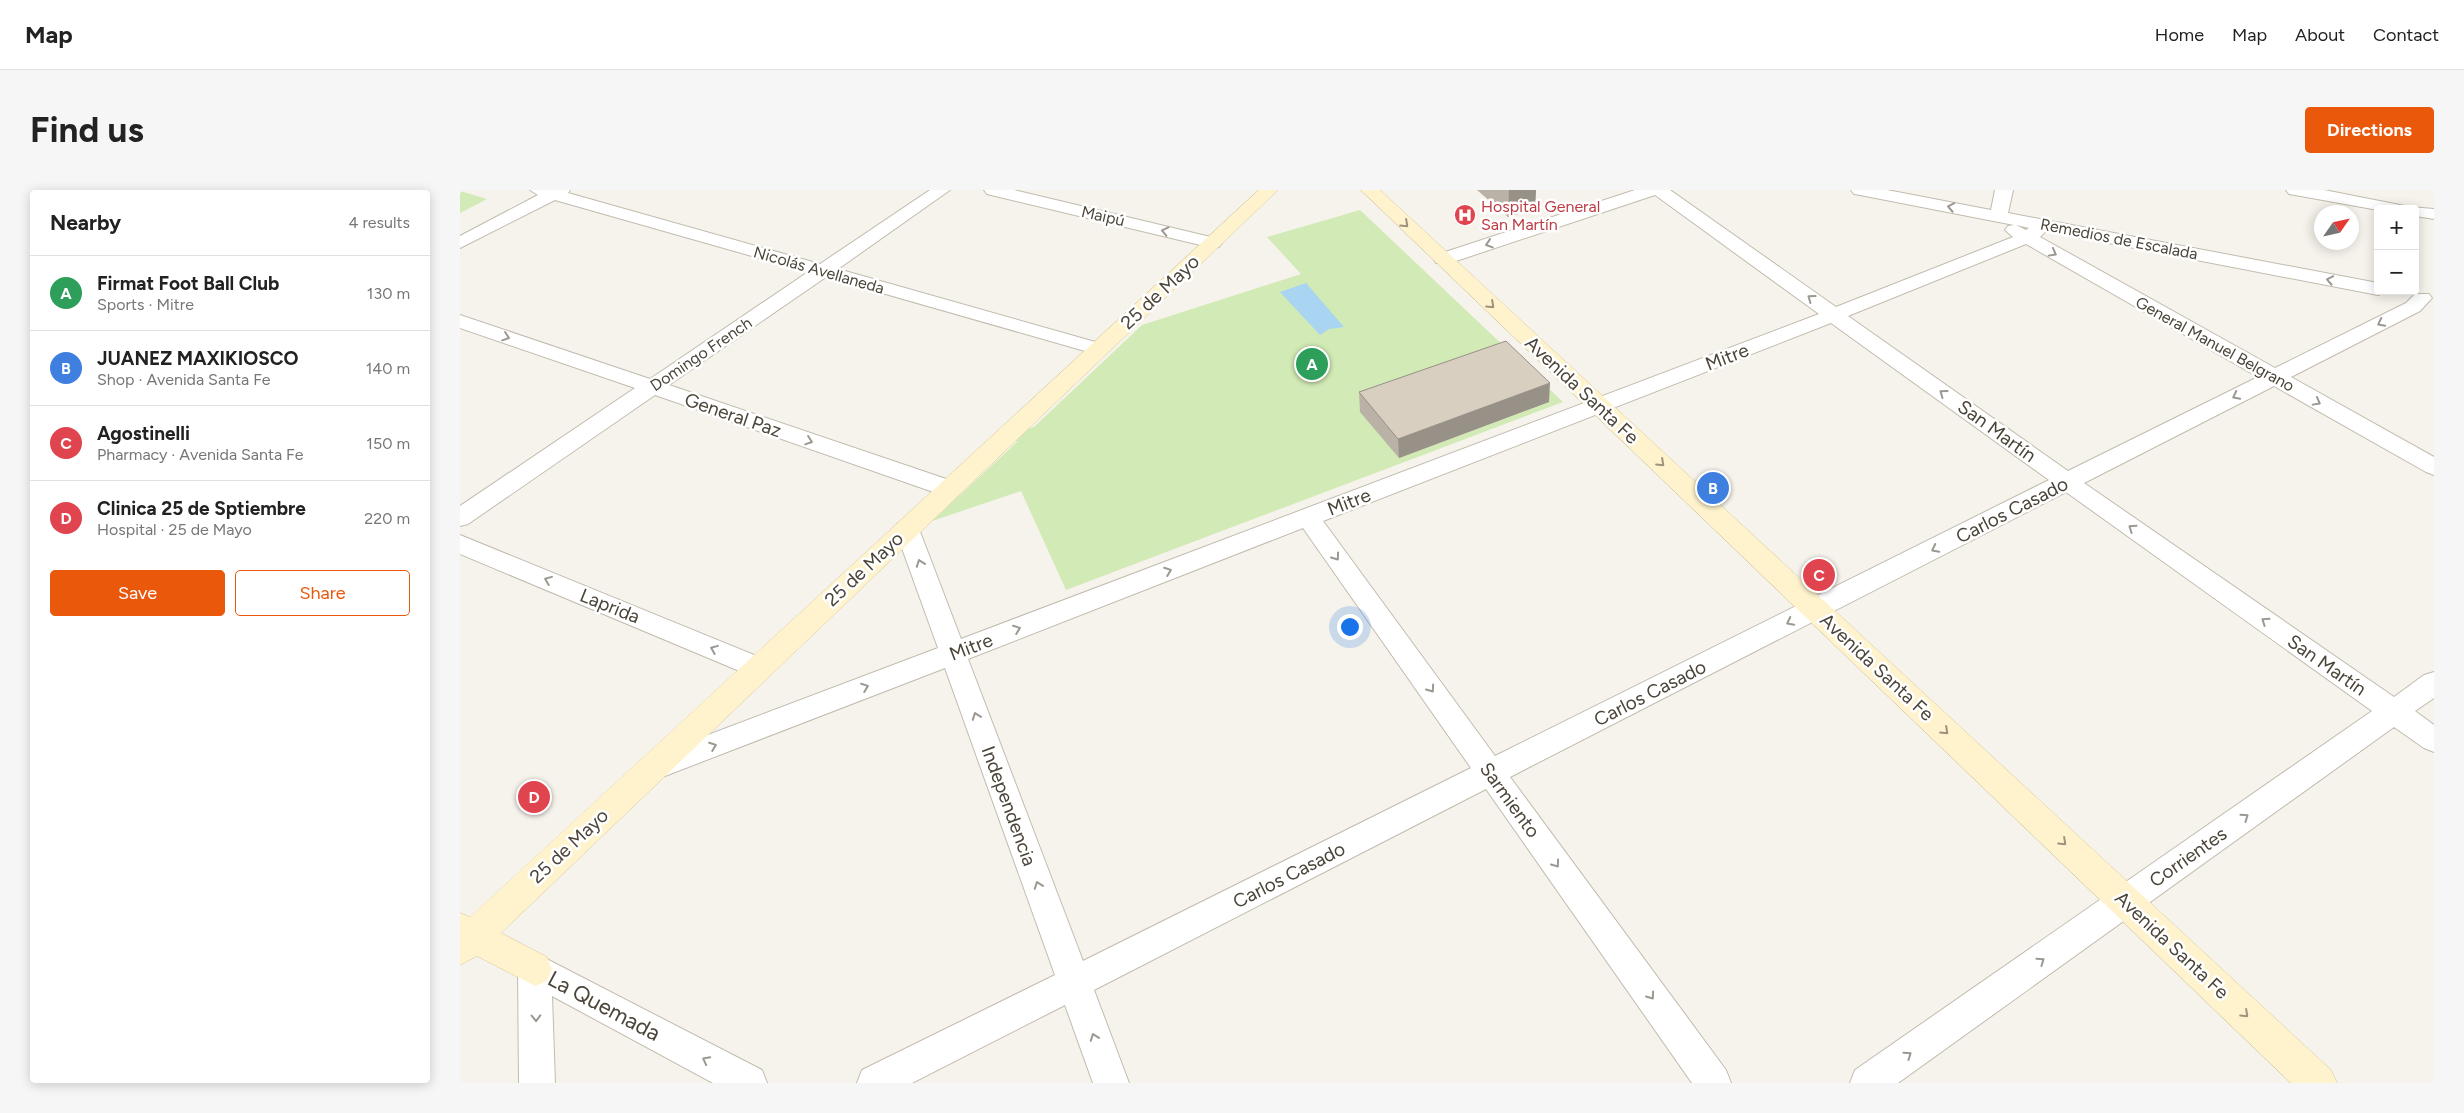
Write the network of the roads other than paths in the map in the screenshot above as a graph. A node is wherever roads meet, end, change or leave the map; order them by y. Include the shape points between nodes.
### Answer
1 (941, 190) edge
2 (993, 190) edge
3 (1269, 190) edge
4 (1370, 190) edge
5 (1652, 190) edge
6 (1659, 190) edge
7 (1860, 190) edge
8 (2004, 190) edge
9 (2295, 190) edge
10 (551, 191) edge
11 (2380, 205) edge
12 (2419, 212) edge
13 (2434, 214) edge
14 (1999, 216) junction
15 (2032, 231) junction
16 (460, 243) edge
17 (1212, 243) junction
18 (1443, 260) junction
19 (822, 271) junction
20 (2374, 288) edge
21 (2408, 295) edge
22 (2428, 299) edge
23 (1834, 315) junction
24 (460, 322) edge
25 (1099, 349) junction
26 (2273, 377) junction
27 (652, 387) junction
28 (1600, 406) junction
29 (2434, 467) edge
30 (2067, 482) junction
31 (950, 489) junction
32 (460, 518) edge
33 (1308, 518) junction
34 (907, 529) junction
35 (460, 544) edge
36 (1816, 609) junction
37 (953, 654) junction
38 (760, 668) junction
39 (2434, 683) edge
40 (2394, 712) junction
41 (2434, 740) edge
42 (651, 769) junction
43 (1491, 773) junction
44 (2125, 901) junction
45 (464, 938) edge
46 (535, 969) junction
47 (1075, 984) junction
48 (537, 1083) edge
49 (749, 1083) edge
50 (875, 1083) edge
51 (1111, 1083) edge
52 (1713, 1083) edge
53 (1868, 1083) edge
54 (2318, 1083) edge

1 - 19 street, Domingo French
17 -> 2 street, Maipú
3 - 17 street, 25 de Mayo
4 -> 18 street, Avenida Santa Fe
5 -> 18 street
23 -> 6 street, San Martín
14 -> 7 street
8 - 14 street
9 - 11 street
10 - 16 street
10 - 19 street, Nicolás Avellaneda
12 - 13 street
14 - 15 street, General Manuel Belgrano via 2004,223
20 -> 15 street, Remedios de Escalada
15 - 23 street, Mitre
15 -> 26 street, General Manuel Belgrano
17 - 25 street, 25 de Mayo
18 -> 28 street, Avenida Santa Fe
19 - 25 street, Nicolás Avellaneda
19 - 27 street, Domingo French
21 - 22 street
22 -> 26 street, Carlos Casado
23 - 28 street, Mitre
30 -> 23 street, San Martín
24 -> 27 street, General Paz
25 - 31 street, 25 de Mayo
26 -> 29 street, General Manuel Belgrano
26 -> 30 street, Carlos Casado
27 -> 31 street, General Paz
27 - 32 street, Domingo French
28 - 33 street, Mitre
28 -> 36 street, Avenida Santa Fe
30 -> 36 street, Carlos Casado
40 -> 30 street, San Martín
31 - 34 street, 25 de Mayo
37 -> 33 street, Mitre
33 -> 43 street, Sarmiento
37 -> 34 street, Independencia
34 - 38 street, 25 de Mayo
38 -> 35 street, Laprida
36 -> 43 street, Carlos Casado
36 -> 44 street, Avenida Santa Fe
42 -> 37 street, Mitre
47 -> 37 street, Independencia
38 - 42 street, 25 de Mayo
39 - 40 street, Corrientes
40 - 41 street, San Martín
44 -> 40 street, Corrientes
42 - 45 street, 25 de Mayo
43 - 47 street, Carlos Casado
43 -> 52 street, Sarmiento
53 -> 44 street, Corrientes
44 -> 54 street, Avenida Santa Fe
45 - 46 street, La Quemada
46 -> 48 street
49 -> 46 street, La Quemada
47 - 50 street, Carlos Casado
51 -> 47 street, Independencia

